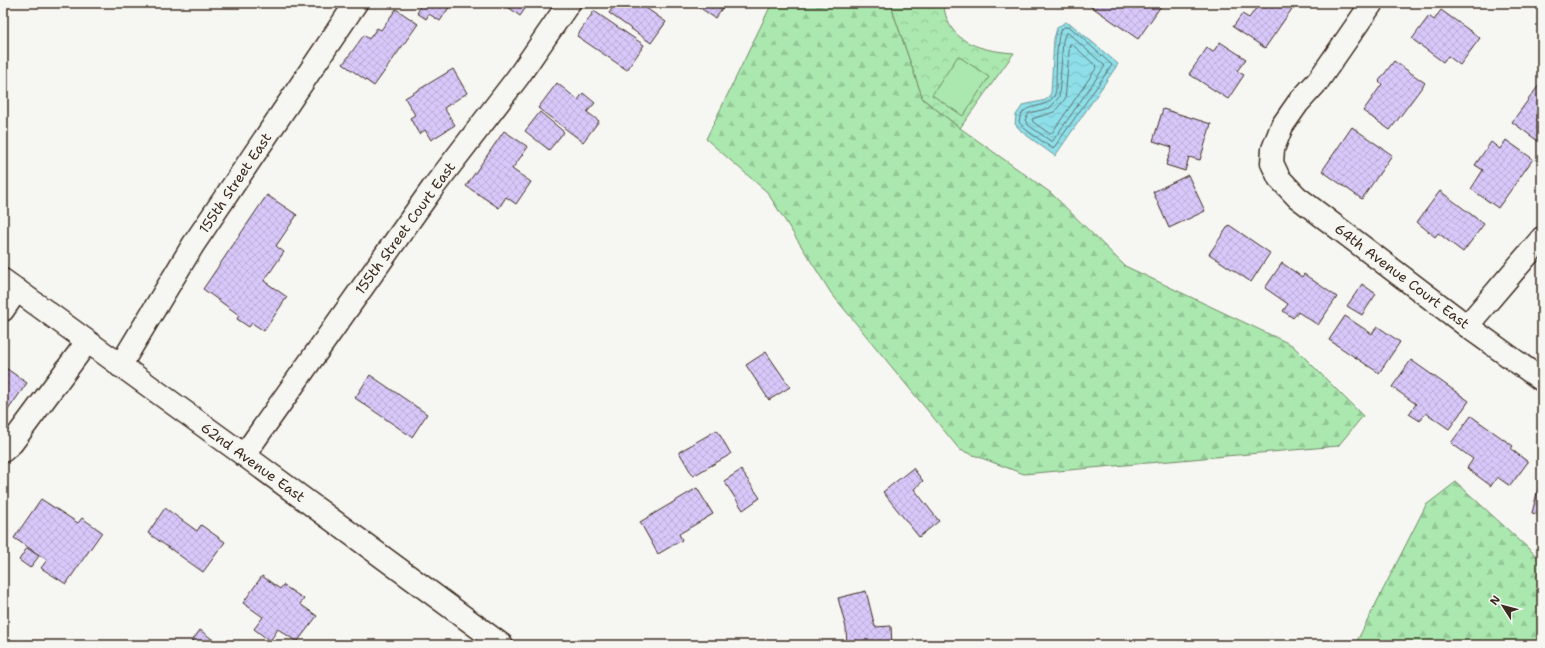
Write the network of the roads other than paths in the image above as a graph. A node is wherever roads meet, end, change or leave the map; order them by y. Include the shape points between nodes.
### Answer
1 (356, 3) edge
2 (569, 3) edge
3 (1372, 3) edge
4 (1542, 238) edge
5 (10, 285) edge
6 (3, 310) edge
7 (1467, 326) junction
8 (87, 342) junction
9 (120, 366) junction
10 (1542, 380) edge
11 (3, 450) edge
12 (244, 455) junction
13 (502, 645) edge

1 - 9 street, 155th Street East via 193,245
2 - 12 street, 155th Street Court East via 518,77 432,189
3 - 7 street, 64th Avenue Court East via 1318,81 1282,126 1273,149 1272,163 1279,178 1296,197
4 - 7 street
5 - 6 street
5 - 8 street, 62nd Avenue East
7 - 10 street, 64th Avenue Court East
8 - 9 street, 62nd Avenue East
8 - 11 street via 12,443
9 - 12 street, 62nd Avenue East
12 - 13 street, 62nd Avenue East

